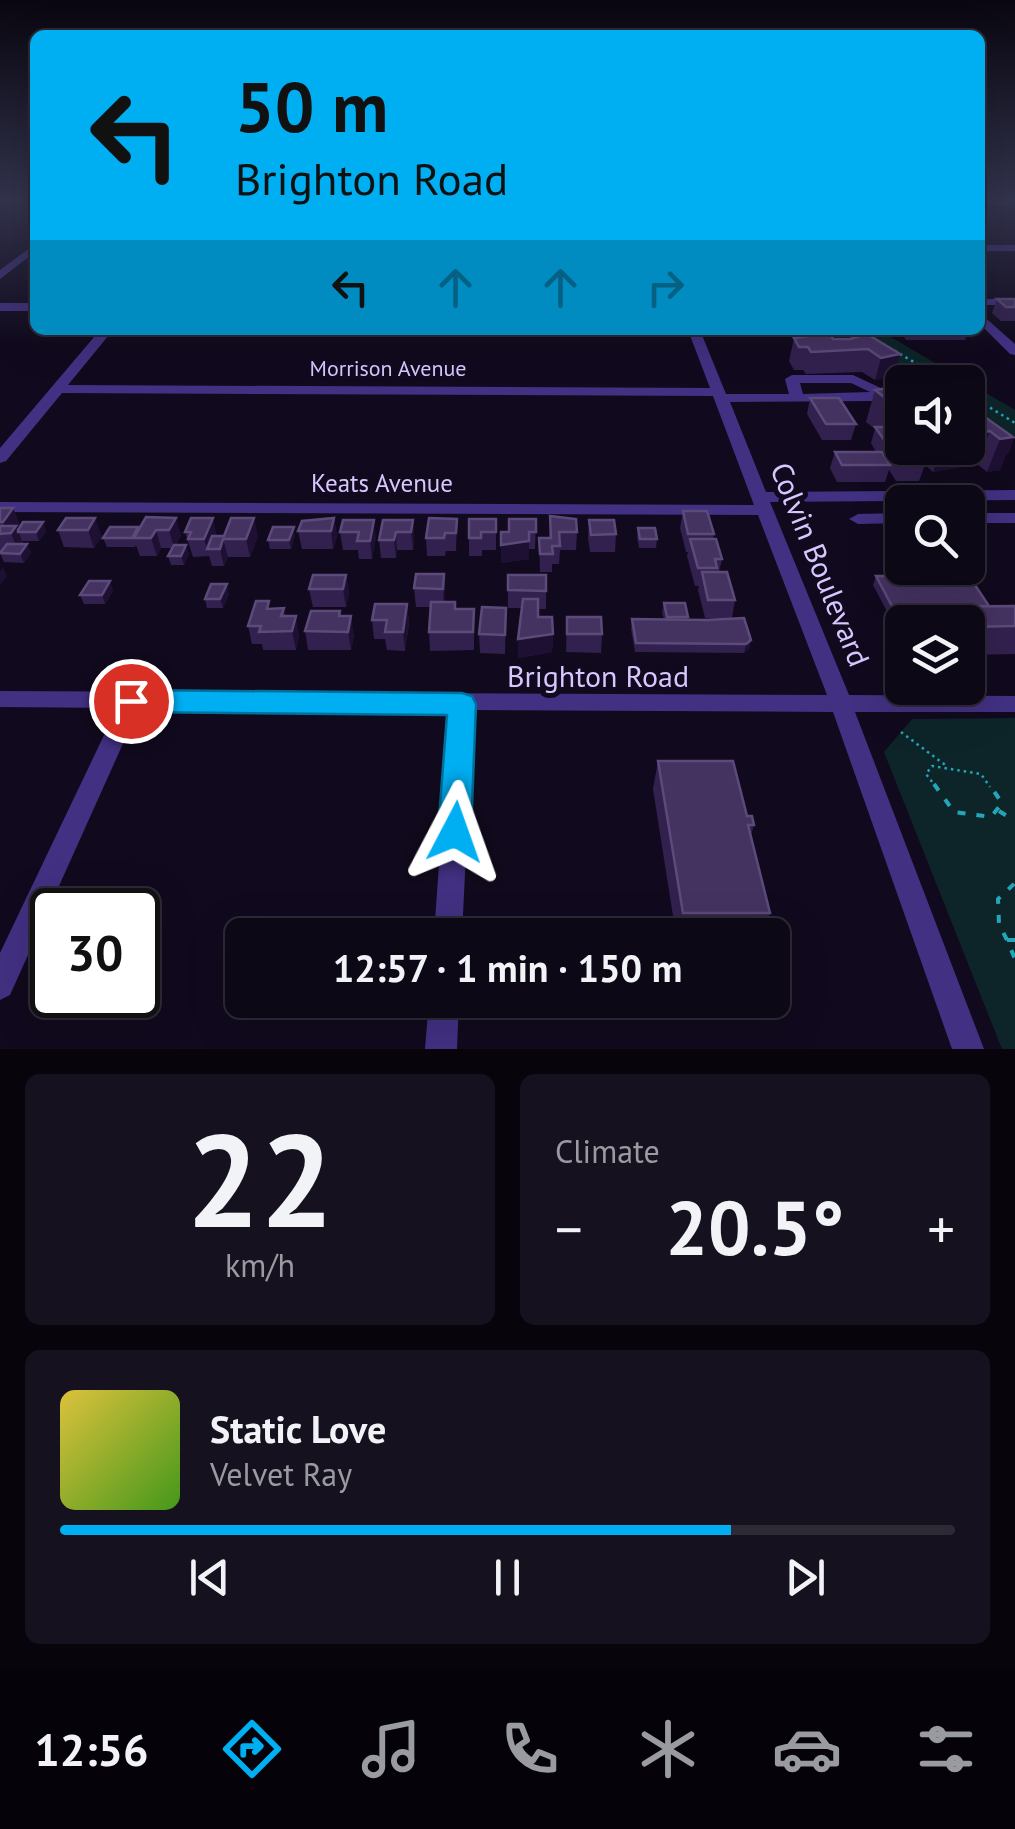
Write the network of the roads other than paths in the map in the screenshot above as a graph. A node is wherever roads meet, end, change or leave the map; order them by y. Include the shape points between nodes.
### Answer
1 (985, 248) edge
2 (1015, 248) edge
3 (30, 251) edge
4 (0, 276) edge
5 (985, 302) edge
6 (1015, 302) edge
7 (0, 306) edge
8 (30, 307) edge
9 (985, 322) edge
10 (103, 335) edge
11 (696, 335) edge
12 (1015, 351) edge
13 (57, 389) junction
14 (719, 395) junction
15 (797, 398) junction
16 (0, 458) edge
17 (1015, 495) edge
18 (761, 504) junction
19 (0, 507) edge
20 (885, 518) edge
21 (985, 518) edge
22 (1015, 518) edge
23 (858, 519) dead end
24 (0, 700) edge
25 (131, 701) junction
26 (462, 704) junction
27 (1015, 704) edge
28 (842, 706) junction
29 (449, 918) edge
30 (0, 985) edge
31 (443, 1018) edge
32 (441, 1049) edge
33 (968, 1049) edge

1 - 2 street
3 - 4 street
5 - 6 street
7 - 8 street
9 - 12 street
10 - 13 street
11 - 14 street, Colvin Boulevard
13 - 14 street, Morrison Avenue
13 - 16 street
14 - 15 street, Morrison Avenue
14 - 18 street, Colvin Boulevard
15 - 15 street, Morrison Avenue via 873,397 878,390 852,379 792,379
17 - 18 street, Keats Avenue
18 - 19 street, Keats Avenue
18 - 28 street, Colvin Boulevard
20 - 23 street
21 - 22 street
24 - 25 street, Brighton Road
25 - 26 street, Brighton Road
25 - 30 street
26 - 28 street, Brighton Road
26 - 29 street
27 - 28 street, Brighton Road
28 - 33 street, Colvin Boulevard
31 - 32 street

